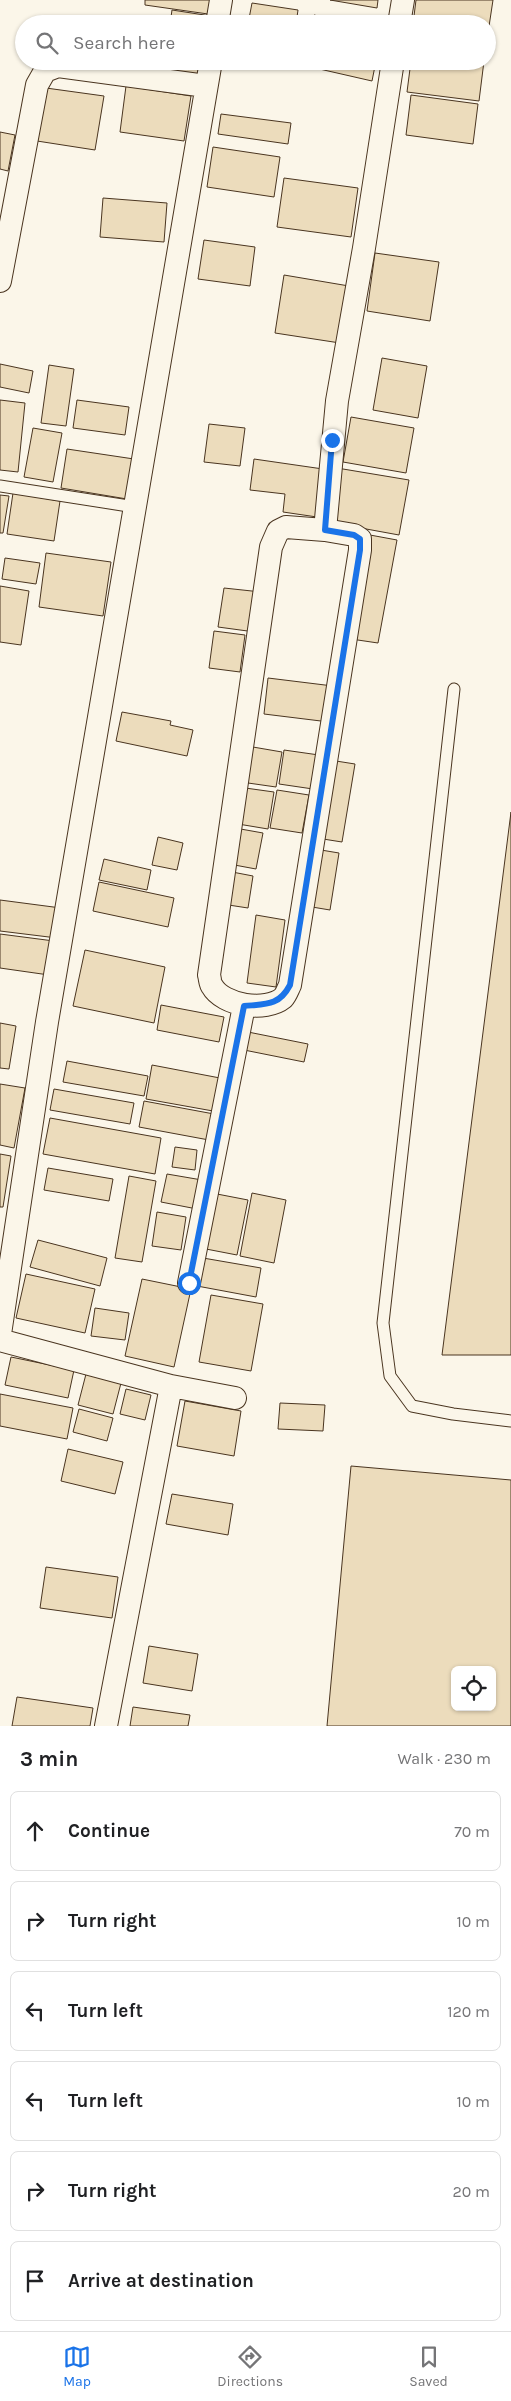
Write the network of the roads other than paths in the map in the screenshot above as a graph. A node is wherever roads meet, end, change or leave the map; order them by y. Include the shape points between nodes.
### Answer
1 (221, 0) edge
2 (403, 0) edge
3 (218, 15) edge
4 (400, 15) edge
5 (47, 70) edge
6 (88, 70) edge
7 (209, 70) edge
8 (392, 70) edge
9 (206, 86) junction
10 (0, 281) edge
11 (0, 486) edge
12 (135, 507) junction
13 (325, 530) junction
14 (454, 689) dead end
15 (244, 1006) junction
16 (189, 1283) dead end
17 (0, 1334) edge
18 (0, 1340) edge
19 (171, 1386) junction
20 (235, 1398) dead end
21 (511, 1421) edge
22 (106, 1726) edge

1 - 3 street
2 - 4 street
5 - 10 street via 37,85
6 - 9 street
7 - 9 street
8 - 13 street via 337,401
9 - 12 street
11 - 12 lane
12 - 17 street via 47,1022
13 - 15 street via 354,535 360,539 360,550 290,985 284,998 271,1004
13 - 15 street via 286,527 278,531 271,548 209,975 212,987
14 - 21 lane via 384,1324 390,1376 412,1406
15 - 16 street
18 - 19 street
19 - 20 street
19 - 22 street

